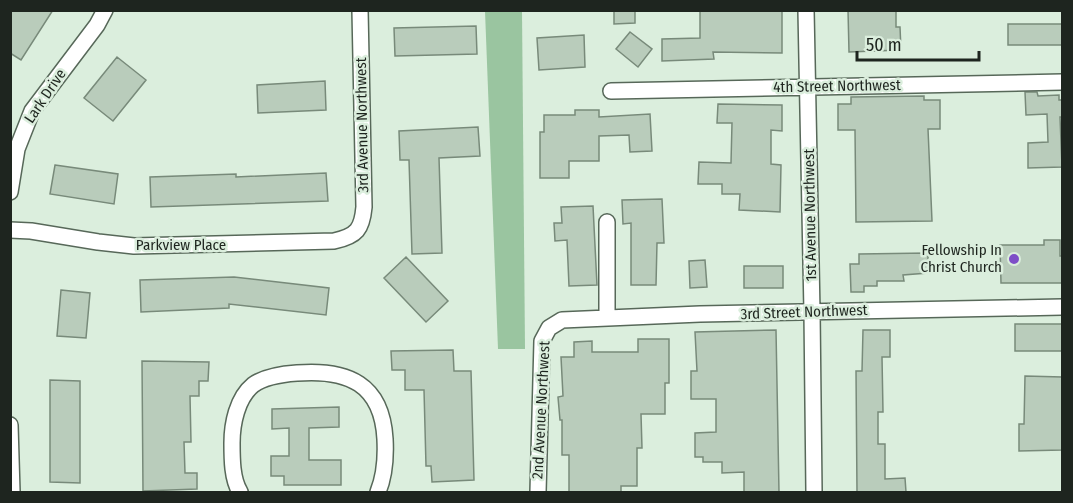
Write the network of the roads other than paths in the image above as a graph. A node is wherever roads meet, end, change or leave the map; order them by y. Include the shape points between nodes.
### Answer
1 (105, 10) edge
2 (360, 10) edge
3 (806, 10) edge
4 (1062, 82) edge
5 (807, 86) junction
6 (611, 91) dead end
7 (10, 192) edge
8 (607, 222) dead end
9 (10, 230) edge
10 (352, 235) joint
11 (1062, 307) edge
12 (812, 312) junction
13 (607, 318) junction
14 (549, 328) joint
15 (10, 425) edge
16 (12, 492) edge
17 (240, 492) edge
18 (378, 492) edge
19 (538, 492) edge
20 (814, 492) edge

1 - 7 street, Lark Drive via 32,111 16,149
2 - 10 street, 3rd Avenue Northwest via 364,207 362,223
3 - 5 street, 1st Avenue Northwest
4 - 5 street, 4th Street Northwest
5 - 6 street, 4th Street Northwest
5 - 12 street, 1st Avenue Northwest
8 - 13 street
9 - 10 street, Parkview Place via 135,246 334,241
11 - 12 street, 3rd Street Northwest
12 - 13 street, 3rd Street Northwest
12 - 20 street, 1st Avenue Northwest
13 - 14 street, 3rd Street Northwest via 562,320
14 - 19 street, 2nd Avenue Northwest via 542,341
15 - 16 street
17 - 18 street via 233,469 232,441 242,399 254,385 269,378 304,372 345,376 363,386 377,402 386,446

